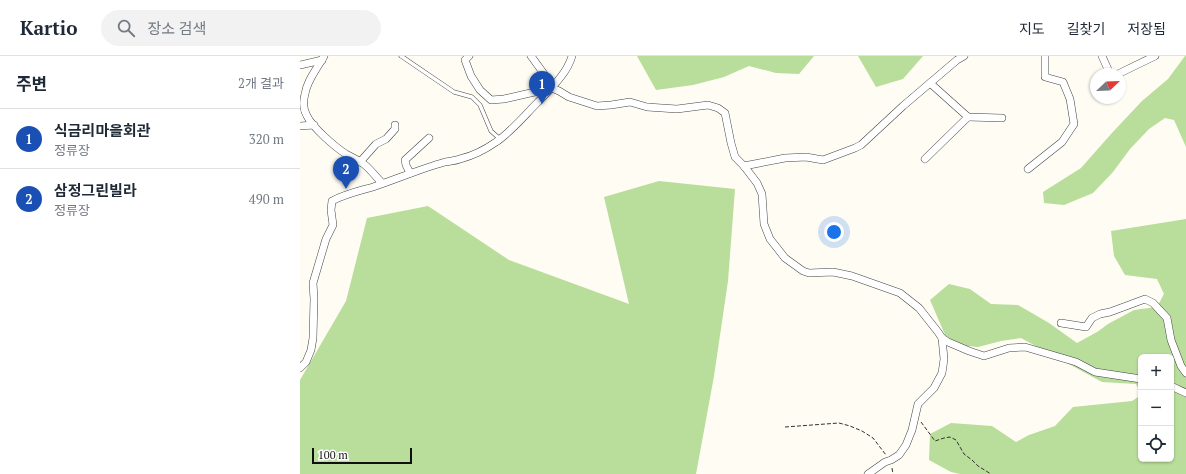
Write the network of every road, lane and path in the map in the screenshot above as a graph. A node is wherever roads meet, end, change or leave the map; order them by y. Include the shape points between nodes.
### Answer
1 (401, 56) edge
2 (469, 56) edge
3 (531, 56) edge
4 (572, 56) edge
5 (964, 56) edge
6 (1045, 56) edge
7 (1102, 56) edge
8 (1155, 56) edge
9 (323, 58) edge
10 (300, 65) edge
11 (1107, 68) edge
12 (1126, 70) edge
13 (930, 83) junction
14 (552, 88) junction
15 (968, 117) junction
16 (1002, 118) dead end
17 (314, 125) junction
18 (395, 125) dead end
19 (300, 126) edge
20 (429, 138) dead end
21 (500, 139) junction
22 (925, 159) dead end
23 (360, 162) junction
24 (744, 166) junction
25 (1028, 169) dead end
26 (410, 173) junction
27 (382, 183) junction
28 (1061, 322) dead end
29 (942, 338) junction
30 (300, 368) edge
31 (1186, 373) edge
32 (1138, 379) edge
33 (1174, 387) edge
34 (1186, 393) edge
35 (917, 410) junction
36 (785, 427) dead end
37 (891, 460) junction
38 (868, 474) edge
39 (893, 474) edge
40 (991, 474) edge

1 - 21 lane via 454,92 472,97 480,105 491,131
2 - 14 street via 465,60 471,76 480,90 491,100
3 - 14 street
4 - 14 street
5 - 13 street
6 - 25 street via 1045,77 1063,82 1070,99 1074,124 1062,142
7 - 11 street
8 - 12 street
9 - 10 street
9 - 17 street via 308,82 304,95 307,116
13 - 15 street
13 - 24 street via 855,148 823,160 806,157 785,158
14 - 21 street
14 - 24 street via 569,97 597,106 630,102 659,108 677,109 708,105 718,108 725,113 735,157
15 - 16 street
15 - 22 street
17 - 19 street
17 - 23 street via 340,150
18 - 23 street via 395,129 386,139 376,144
20 - 26 street via 405,160
21 - 26 street via 460,160
23 - 27 street
24 - 29 street via 762,194 764,224 770,239 785,258 809,273 834,272 900,293 919,308
26 - 27 street
27 - 30 street via 332,201 333,225 326,239 313,283 311,350
28 - 31 street via 1086,327 1092,318 1100,314 1145,299 1153,303 1167,318 1171,340
29 - 32 street via 984,356 1009,348 1025,347 1076,362 1095,372
29 - 35 street via 942,373 934,388 918,404
33 - 34 street
35 - 37 street via 906,445 899,455
35 - 40 path via 920,420 935,440 950,437 956,440 964,454
36 - 37 path via 839,423 850,426 873,438
37 - 38 street
37 - 39 path

